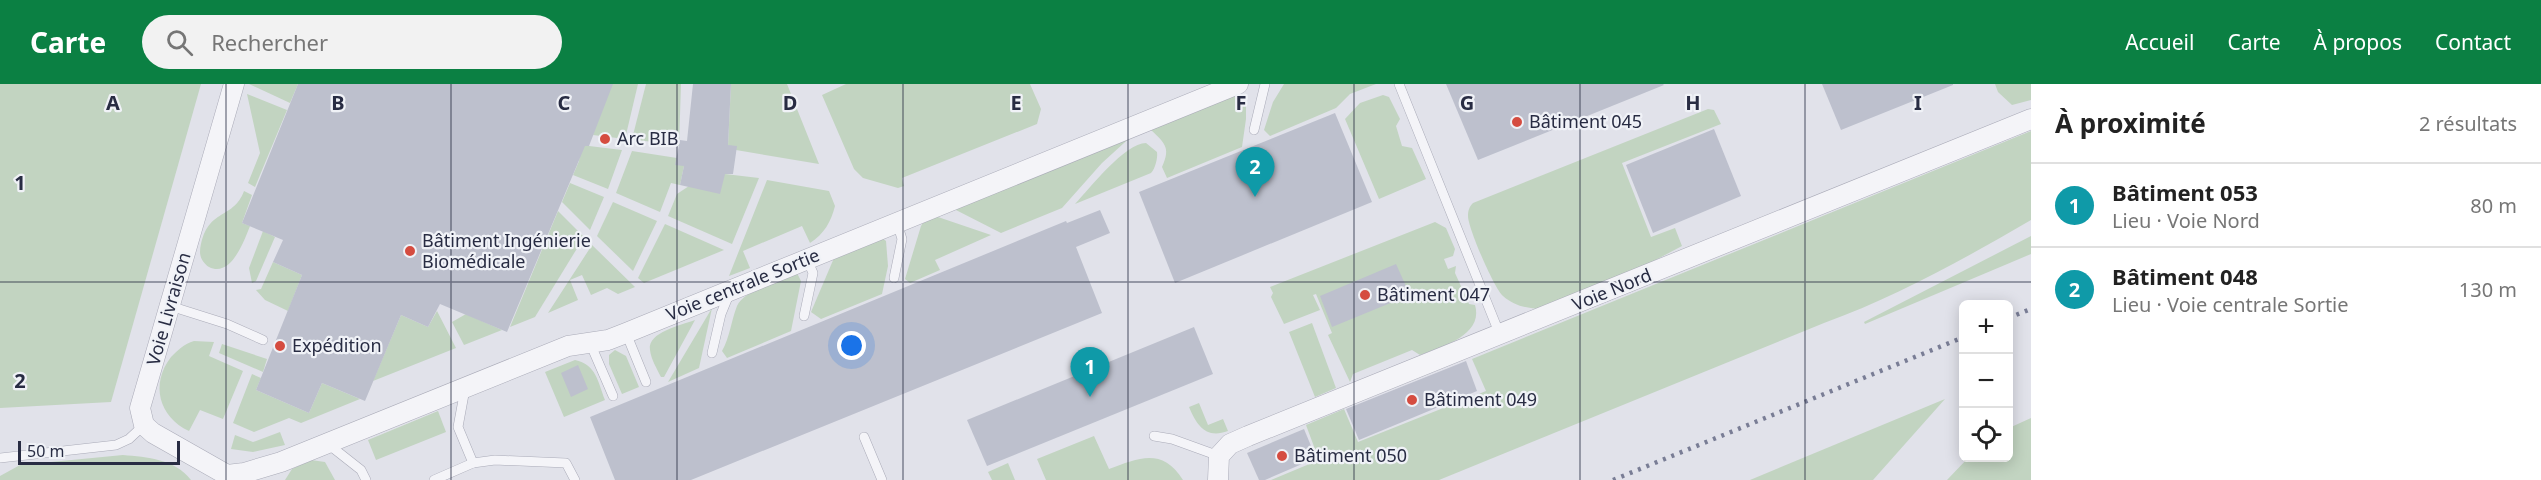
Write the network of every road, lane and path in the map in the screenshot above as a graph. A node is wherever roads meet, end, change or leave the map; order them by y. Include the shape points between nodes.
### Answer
1 (234, 84) edge
2 (1238, 84) edge
3 (1265, 84) edge
4 (1399, 84) edge
5 (2031, 119) edge
6 (1254, 130) dead end
7 (897, 223) junction
8 (807, 259) junction
9 (894, 278) dead end
10 (730, 292) junction
11 (170, 306) junction
12 (804, 316) dead end
13 (626, 333) junction
14 (1500, 335) junction
15 (262, 340) dead end
16 (590, 342) junction
17 (712, 353) dead end
18 (646, 382) dead end
19 (465, 387) junction
20 (613, 396) dead end
21 (144, 425) junction
22 (1154, 436) dead end
23 (864, 437) dead end
24 (326, 443) junction
25 (1219, 456) junction
26 (0, 458) edge
27 (473, 464) junction
28 (245, 477) edge
29 (366, 480) edge
30 (434, 480) edge
31 (575, 480) edge
32 (882, 480) edge
33 (1218, 480) edge

1 - 11 street, Voie Livraison
2 - 7 street, Voie centrale Sortie
3 - 6 lane
4 - 14 lane
5 - 14 street, Voie Nord
7 - 8 street, Voie centrale Sortie
7 - 9 lane via 902,239
8 - 10 street, Voie centrale Sortie
8 - 12 lane via 813,273
10 - 13 street, Voie centrale Sortie
10 - 17 lane
11 - 15 lane
11 - 21 street, Voie Livraison via 140,408
13 - 16 street, Voie centrale Sortie
13 - 18 lane
14 - 25 street, Voie Nord via 1248,436 1230,444
16 - 19 street, Voie centrale Sortie via 568,346
16 - 20 lane
19 - 24 street, Voie centrale Sortie
19 - 27 lane via 458,427
21 - 26 lane via 129,440 116,445
21 - 28 street via 227,475
22 - 25 lane
23 - 32 lane
24 - 28 street, Voie centrale Sortie
24 - 29 lane via 361,470
25 - 33 street
27 - 30 lane
27 - 31 lane via 495,460 566,463

